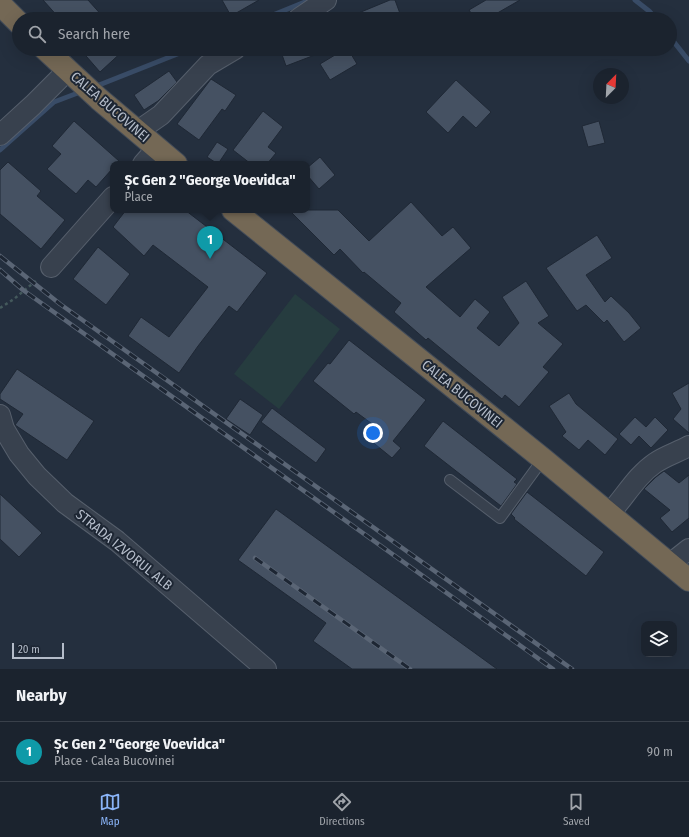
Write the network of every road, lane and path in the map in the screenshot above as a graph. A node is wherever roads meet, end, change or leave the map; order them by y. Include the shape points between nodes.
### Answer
1 (325, 1) edge
2 (0, 4) edge
3 (308, 12) edge
4 (12, 16) edge
5 (53, 56) edge
6 (223, 56) edge
7 (74, 76) junction
8 (138, 131) junction
9 (0, 135) edge
10 (150, 156) edge
11 (166, 161) edge
12 (110, 200) edge
13 (237, 213) edge
14 (50, 267) joint
15 (0, 308) edge
16 (0, 415) edge
17 (689, 446) edge
18 (543, 459) junction
19 (450, 480) dead end
20 (609, 514) junction
21 (689, 549) edge
22 (670, 564) junction
23 (689, 580) edge
24 (266, 669) edge

1 - 3 street
2 - 4 highway
5 - 7 highway, CALEA BUCOVINEI
6 - 8 street via 208,65 161,115
7 - 8 highway, CALEA BUCOVINEI
7 - 9 street via 33,105
8 - 10 highway, CALEA BUCOVINEI
10 - 11 highway, CALEA BUCOVINEI
12 - 14 street
13 - 18 highway, CALEA BUCOVINEI
14 - 15 path
16 - 24 street, STRADA IZVORUL ALB via 4,429 19,454 65,503 117,541
17 - 20 street via 655,463 643,473
18 - 19 lane via 500,518
18 - 20 highway, CALEA BUCOVINEI
20 - 22 highway, CALEA BUCOVINEI
21 - 22 street
22 - 23 highway, CALEA BUCOVINEI

